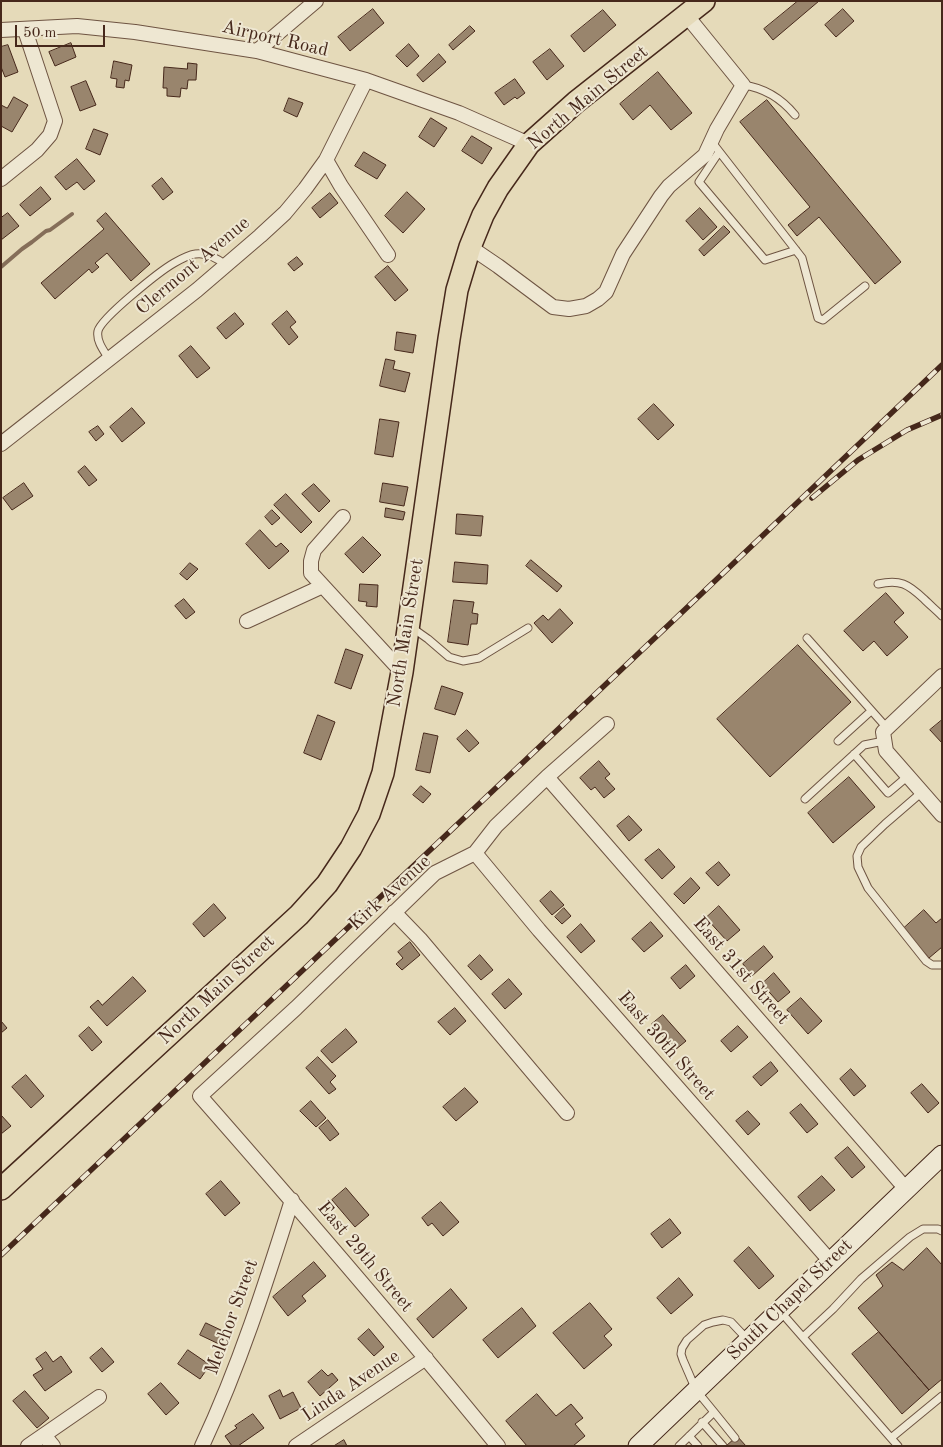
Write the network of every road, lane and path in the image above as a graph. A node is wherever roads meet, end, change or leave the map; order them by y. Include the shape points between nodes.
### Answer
1 (316, 1) edge
2 (704, 1) edge
3 (686, 16) junction
4 (1, 30) edge
5 (25, 30) junction
6 (257, 51) junction
7 (366, 80) junction
8 (743, 85) junction
9 (795, 115) dead end
10 (529, 144) junction
11 (715, 146) junction
12 (326, 160) junction
13 (1, 179) edge
14 (470, 247) junction
15 (796, 250) junction
16 (388, 255) dead end
17 (226, 265) junction
18 (864, 286) dead end
19 (109, 359) junction
20 (1, 444) edge
21 (343, 517) dead end
22 (878, 584) dead end
23 (323, 586) junction
24 (942, 616) edge
25 (248, 621) dead end
26 (408, 626) junction
27 (528, 628) dead end
28 (807, 638) dead end
29 (402, 672) junction
30 (942, 676) edge
31 (872, 711) junction
32 (607, 724) dead end
33 (885, 734) junction
34 (838, 741) dead end
35 (854, 754) junction
36 (908, 776) junction
37 (547, 777) junction
38 (922, 792) junction
39 (805, 799) dead end
40 (941, 812) edge
41 (475, 853) junction
42 (394, 912) junction
43 (942, 965) edge
44 (200, 1096) joint
45 (567, 1113) dead end
46 (942, 1156) edge
47 (1, 1189) edge
48 (906, 1189) junction
49 (292, 1200) junction
50 (942, 1231) edge
51 (830, 1262) junction
52 (780, 1310) junction
53 (802, 1337) junction
54 (748, 1340) junction
55 (426, 1358) junction
56 (696, 1390) junction
57 (942, 1396) edge
58 (99, 1397) dead end
59 (714, 1412) junction
60 (702, 1422) junction
61 (44, 1434) junction
62 (689, 1436) junction
63 (734, 1438) dead end
64 (891, 1438) junction
65 (28, 1446) edge
66 (53, 1446) edge
67 (202, 1446) edge
68 (296, 1446) edge
69 (498, 1446) edge
70 (638, 1446) edge
71 (679, 1446) edge
72 (698, 1446) edge
73 (723, 1446) edge
74 (898, 1446) edge

1 - 6 street
2 - 3 main road, North Main Street
3 - 8 street
3 - 10 main road, North Main Street via 576,102
4 - 5 street, Airport Road
5 - 6 street, Airport Road via 77,26
5 - 13 street via 55,121 50,135 37,150
6 - 7 street, Airport Road
7 - 10 street, Airport Road via 459,113
7 - 12 street, Clermont Avenue
8 - 9 lane via 771,94
8 - 11 street via 717,129
10 - 14 main road, North Main Street via 498,188
11 - 14 street via 669,186 623,254 606,292 586,306 553,307
11 - 15 lane
11 - 15 lane via 699,182 765,260
12 - 16 street
12 - 17 street, Clermont Avenue via 285,213
14 - 26 main road, North Main Street via 449,339
15 - 18 lane via 802,258 818,318 826,318
17 - 19 street, Clermont Avenue
17 - 19 lane via 212,256 194,254 160,273 98,330 101,347
19 - 20 street, Clermont Avenue
21 - 23 street via 314,550 311,573
22 - 24 lane via 900,582 911,587
23 - 25 street
23 - 29 street
26 - 27 lane via 449,657 463,661 479,658
26 - 29 main road, North Main Street
28 - 31 lane
29 - 47 main road, North Main Street via 383,773 369,814 327,884 298,915
30 - 33 street
31 - 33 lane
31 - 34 lane
32 - 37 street, Kirk Avenue
33 - 35 lane
33 - 36 street via 886,751
35 - 36 lane via 888,793
35 - 39 lane
36 - 38 street
37 - 41 street, Kirk Avenue via 496,826
37 - 48 street, East 31st Street
38 - 40 street
38 - 43 lane via 861,847 857,856 858,867 868,888 926,961
41 - 42 street, Kirk Avenue via 435,873
41 - 51 street, East 30th Street
42 - 44 street, Kirk Avenue
42 - 45 street
44 - 49 street, East 29th Street
46 - 48 street, South Chapel Street
48 - 51 street, South Chapel Street
49 - 55 street, East 29th Street
49 - 67 street, Melchor Street via 266,1283
50 - 53 lane via 923,1229 910,1237
51 - 52 street, South Chapel Street
52 - 53 lane
52 - 54 street, South Chapel Street
53 - 64 lane
54 - 56 street, South Chapel Street
54 - 56 lane via 731,1322 723,1320 704,1326 687,1340 681,1354
55 - 68 street, Linda Avenue
55 - 69 street, East 29th Street
56 - 59 lane
56 - 70 street, South Chapel Street
57 - 64 lane
58 - 61 street
59 - 60 lane
59 - 63 lane
60 - 62 lane
60 - 73 lane
61 - 65 street
61 - 66 street
62 - 71 lane
62 - 72 lane
64 - 74 lane

